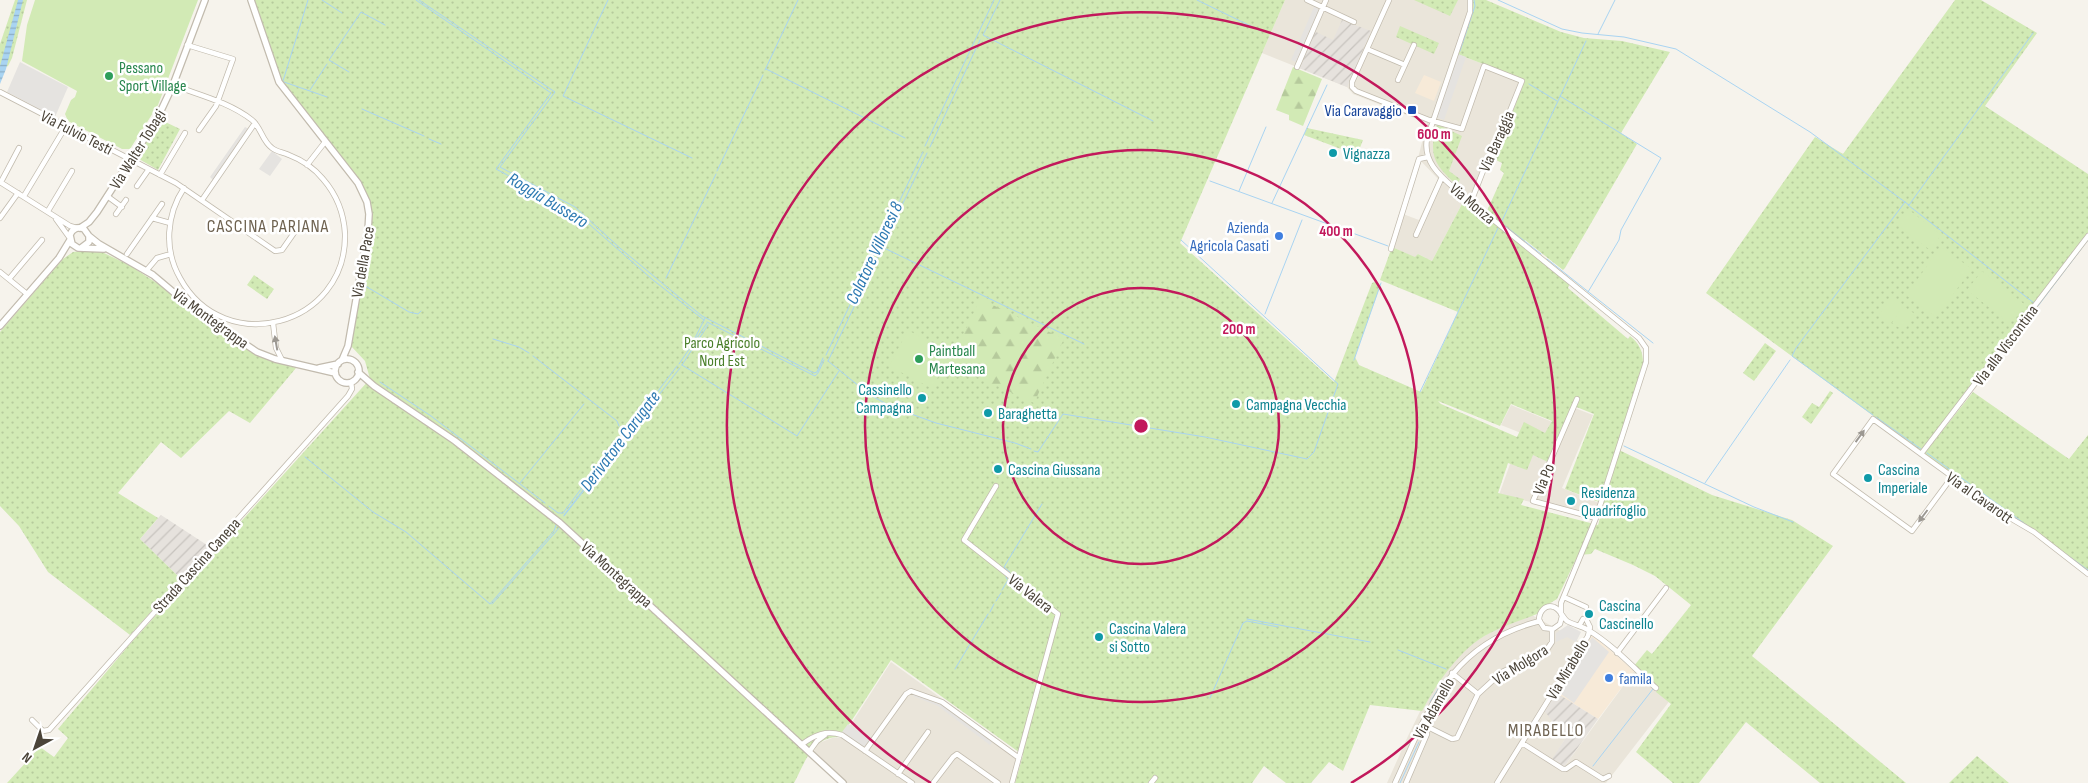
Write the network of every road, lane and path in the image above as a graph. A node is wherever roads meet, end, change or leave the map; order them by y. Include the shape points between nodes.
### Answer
1 (205, 0) edge
2 (251, 0) edge
3 (1308, 0) edge
4 (1326, 0) edge
5 (1389, 0) edge
6 (1470, 0) edge
7 (1323, 7) junction
8 (1354, 22) dead end
9 (187, 45) junction
10 (1414, 45) dead end
11 (1368, 49) junction
12 (1405, 65) junction
13 (1297, 67) dead end
14 (1398, 80) dead end
15 (172, 85) junction
16 (1, 94) edge
17 (217, 102) junction
18 (1432, 121) junction
19 (256, 123) junction
20 (66, 126) junction
21 (199, 130) dead end
22 (185, 133) dead end
23 (325, 142) junction
24 (19, 148) dead end
25 (1428, 157) junction
26 (131, 160) junction
27 (308, 165) junction
28 (149, 169) junction
29 (72, 171) dead end
30 (160, 175) junction
31 (1442, 177) junction
32 (0, 182) edge
33 (137, 186) dead end
34 (184, 188) junction
35 (18, 193) junction
36 (24, 196) junction
37 (107, 196) junction
38 (126, 200) dead end
39 (202, 200) junction
40 (1471, 202) junction
41 (162, 204) dead end
42 (122, 207) junction
43 (97, 212) junction
44 (50, 213) junction
45 (116, 214) dead end
46 (0, 218) edge
47 (152, 218) junction
48 (170, 224) junction
49 (79, 228) junction
50 (296, 230) dead end
51 (89, 234) junction
52 (1416, 236) dead end
53 (2088, 236) edge
54 (70, 238) junction
55 (42, 240) dead end
56 (80, 248) junction
57 (1390, 249) dead end
58 (111, 251) junction
59 (127, 254) dead end
60 (171, 254) junction
61 (59, 258) junction
62 (146, 270) junction
63 (0, 272) edge
64 (9, 279) junction
65 (27, 294) junction
66 (273, 323) junction
67 (0, 326) edge
68 (349, 337) junction
69 (283, 361) junction
70 (340, 362) junction
71 (356, 363) junction
72 (317, 368) junction
73 (358, 372) junction
74 (335, 373) junction
75 (353, 381) junction
76 (374, 386) junction
77 (1578, 399) dead end
78 (1921, 454) junction
79 (1952, 478) junction
80 (996, 486) dead end
81 (1596, 518) junction
82 (2088, 574) edge
83 (1666, 588) dead end
84 (1564, 597) junction
85 (1551, 607) junction
86 (1586, 607) dead end
87 (1561, 615) junction
88 (1540, 621) junction
89 (1572, 623) junction
90 (1559, 625) junction
91 (1579, 626) junction
92 (1552, 629) junction
93 (1589, 631) junction
94 (1617, 653) junction
95 (1452, 673) junction
96 (1656, 688) dead end
97 (1478, 694) junction
98 (32, 720) dead end
99 (1430, 728) dead end
100 (928, 732) dead end
101 (828, 733) junction
102 (1427, 734) dead end
103 (1522, 743) junction
104 (801, 745) junction
105 (866, 751) junction
106 (809, 752) junction
107 (1019, 758) junction
108 (898, 774) junction
109 (1609, 776) dead end
110 (1155, 778) dead end
111 (842, 783) edge
112 (912, 783) edge
113 (933, 783) edge
114 (998, 783) edge
115 (1012, 783) edge
116 (1151, 783) edge
117 (1395, 783) edge
118 (1406, 783) edge
119 (1498, 783) edge

1 - 9 street, Via Walter Tobagi
2 - 23 street, Via della Pace via 278,80
3 - 7 street
4 - 7 street
5 - 11 street
6 - 18 street via 1470,12
7 - 8 street
7 - 13 street
9 - 15 street, Via Walter Tobagi
9 - 17 street via 233,60
10 - 12 street
11 - 12 street
11 - 18 street via 1352,82 1354,90
12 - 14 street
15 - 17 street
15 - 26 street, Via Walter Tobagi via 157,119
16 - 20 street, Via Fulvio Testi
17 - 19 street
17 - 21 street
18 - 25 street via 1426,144
18 - 40 street, Via Baraggia via 1462,129 1484,66 1522,81
19 - 27 street via 271,148
19 - 39 street
20 - 26 street, Via Fulvio Testi
20 - 36 street
22 - 30 street
23 - 27 street
23 - 68 street, Via della Pace via 358,183 368,210 368,231
24 - 32 street
25 - 31 street, Via Monza
25 - 57 street via 1419,159
26 - 28 street, Via Fulvio Testi
26 - 37 street, Via Walter Tobagi
27 - 66 street via 324,180 338,204 345,230 343,254 335,277 319,299 300,313
28 - 30 street, Via Fulvio Testi
28 - 33 street
29 - 44 street
30 - 34 street, Via Fulvio Testi
31 - 40 street, Via Monza
31 - 52 street
32 - 35 street
34 - 39 street, Via Fulvio Testi
34 - 48 street via 175,203
35 - 36 street
35 - 46 street
36 - 44 street
37 - 42 street
37 - 43 street, Via Walter Tobagi
38 - 42 street
39 - 50 street, Via Fulvio Testi via 275,251 282,250
40 - 81 street, Via Monza via 1639,338 1647,352
41 - 47 street
42 - 45 street
43 - 49 street, Via Walter Tobagi
43 - 51 street, Via Walter Tobagi
44 - 49 street
44 - 54 street
47 - 48 street
47 - 59 street
48 - 60 street
49 - 51 street
49 - 54 street via 73,230
51 - 56 street via 89,242
51 - 58 street, Via Montegrappa
53 - 78 street, Via alla Viscontina
54 - 56 street via 72,244
54 - 61 street
55 - 64 street
56 - 58 street, Via Montegrappa
56 - 61 street
58 - 62 street, Via Montegrappa
60 - 62 street via 157,258
60 - 66 street via 184,285 206,308 237,322
61 - 65 street
62 - 69 street, Via Montegrappa via 225,331 260,353
63 - 64 street
64 - 65 street
65 - 67 street
69 -> 66 street via 276,348
68 - 70 street, Via della Pace
68 - 71 street, Via della Pace
69 - 72 street, Via Montegrappa
70 - 71 street via 348,359
70 - 72 street, Via Montegrappa
70 - 74 street
71 - 73 street
72 - 74 street, Via Montegrappa
73 - 75 street
73 - 76 street, Via Montegrappa
74 - 75 street via 341,382
75 - 76 street, Via Montegrappa
75 - 98 street, Strada Cascina Canepa via 348,396 49,730 44,731
76 - 104 street, Via Montegrappa via 430,422 556,520
77 - 81 street, Via Po via 1533,501
78 - 79 street, Via al Cavarott
79 -> 78 street, Via al Cavarott via 1912,531 1833,474 1873,419
79 - 82 street, Via al Cavarott via 2034,532
80 - 107 street, Via Valera via 964,540 1058,614
81 - 84 street
83 - 94 street
84 - 85 street
84 - 86 street
84 - 87 street
85 - 87 street
85 - 88 street via 1541,611
87 - 89 street, Via Mirabello
87 - 90 street
88 - 92 street via 1544,628
88 - 95 street, Via Adamello via 1519,626 1493,639
89 - 90 street, Via Mirabello
89 - 91 street, Via Mirabello
90 - 92 street
91 - 93 street, Via Mirabello
91 - 93 street, Via Mirabello via 1585,620
92 - 97 street, Via Molgora via 1553,641 1546,651 1502,672
93 - 94 street
93 - 103 street, Via Mirabello
94 - 96 street
95 - 97 street, Via Molgora
95 - 117 street, Via Adamello via 1428,712
97 - 99 street, Via Molgora via 1456,738
100 - 108 street
101 - 104 street via 813,736
101 - 105 street via 842,735
101 - 106 street via 818,739
102 - 118 street
103 - 109 street via 1563,769 1576,762 1603,780
103 - 119 street, Via Mirabello
104 - 106 street, Via Montegrappa
105 - 107 street via 905,694 913,691 942,702
105 - 108 street
106 - 111 street, Via Montegrappa
107 - 115 street, Via Valera
108 - 112 street
110 - 116 street
113 - 114 street via 957,754

